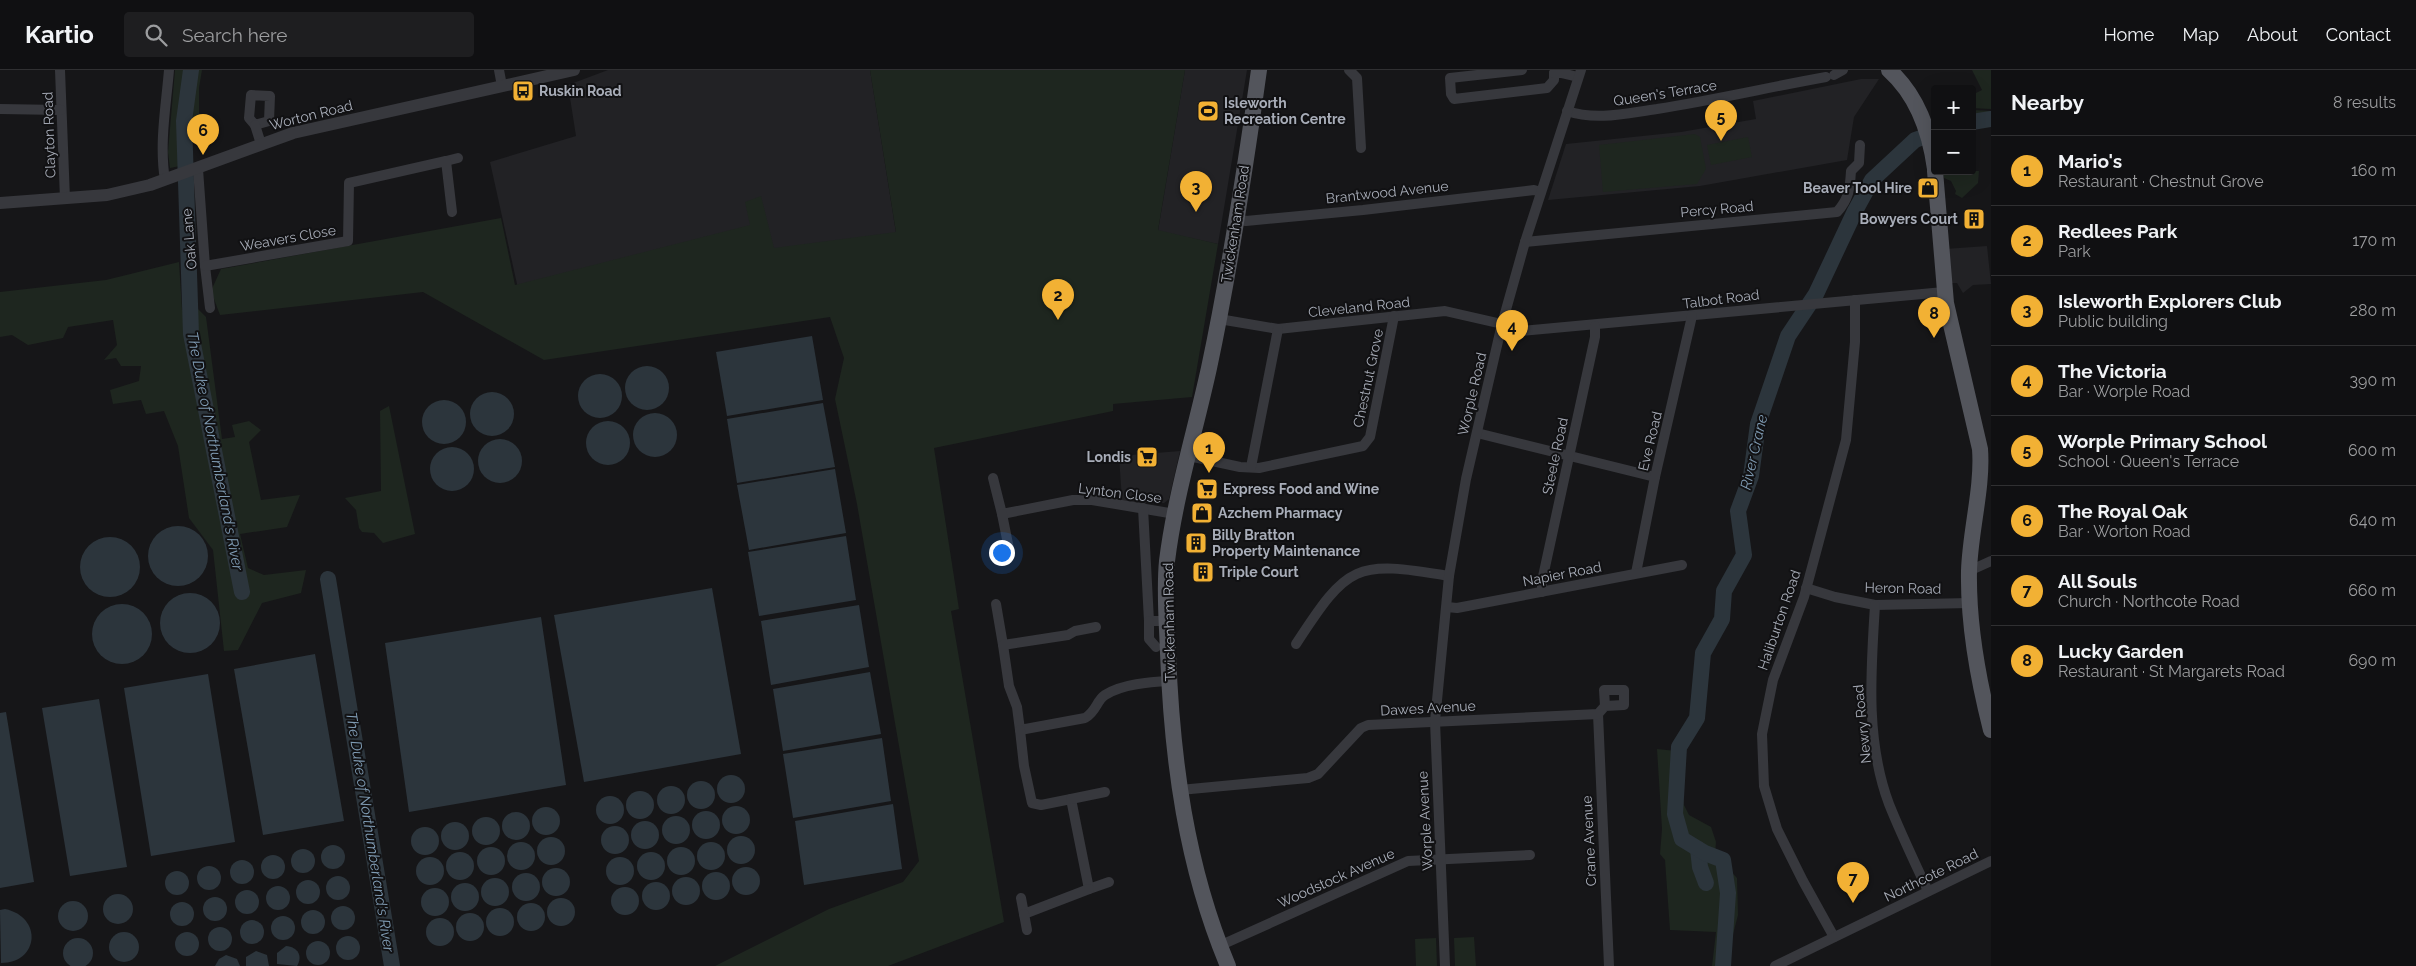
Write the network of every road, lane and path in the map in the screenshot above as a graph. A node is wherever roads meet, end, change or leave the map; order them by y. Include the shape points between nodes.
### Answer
1 (60, 70) edge
2 (169, 70) edge
3 (499, 70) edge
4 (574, 70) edge
5 (1260, 70) edge
6 (1349, 70) edge
7 (1522, 70) edge
8 (1889, 70) edge
9 (1553, 74) edge
10 (1579, 74) edge
11 (1828, 74) edge
12 (502, 86) junction
13 (0, 109) edge
14 (61, 110) junction
15 (1567, 111) junction
16 (255, 125) dead end
17 (261, 144) junction
18 (1860, 145) dead end
19 (1361, 148) dead end
20 (1931, 153) edge
21 (458, 158) dead end
22 (446, 161) junction
23 (195, 170) junction
24 (1934, 175) edge
25 (170, 178) junction
26 (1541, 192) junction
27 (65, 199) junction
28 (0, 203) edge
29 (452, 212) dead end
30 (1237, 219) junction
31 (1525, 242) junction
32 (205, 266) junction
33 (1944, 292) junction
34 (1855, 300) junction
35 (210, 308) dead end
36 (1394, 316) junction
37 (1692, 316) junction
38 (1219, 318) junction
39 (1595, 326) junction
40 (1501, 328) junction
41 (1278, 329) junction
42 (1477, 433) junction
43 (1189, 456) junction
44 (1568, 456) junction
45 (1251, 467) junction
46 (1655, 477) junction
47 (994, 478) dead end
48 (1144, 508) junction
49 (1002, 514) junction
50 (1175, 514) junction
51 (1010, 554) dead end
52 (1991, 561) edge
53 (1682, 565) dead end
54 (1969, 571) junction
55 (1636, 573) junction
56 (1449, 576) junction
57 (1806, 588) junction
58 (1542, 592) junction
59 (1970, 603) junction
60 (996, 604) dead end
61 (1875, 605) junction
62 (1447, 607) junction
63 (1149, 621) junction
64 (1167, 621) junction
65 (1096, 627) dead end
66 (1296, 644) dead end
67 (1003, 645) junction
68 (1156, 647) dead end
69 (1439, 675) joint
70 (1170, 681) junction
71 (1601, 710) joint
72 (1435, 721) junction
73 (1990, 722) edge
74 (1020, 730) junction
75 (1180, 790) junction
76 (1104, 792) dead end
77 (1071, 799) junction
78 (1530, 855) dead end
79 (1440, 859) junction
80 (1991, 861) edge
81 (1109, 882) dead end
82 (1089, 889) junction
83 (1928, 891) junction
84 (1021, 898) dead end
85 (1024, 914) junction
86 (1027, 930) dead end
87 (1834, 937) junction
88 (1219, 946) junction
89 (1226, 964) edge
90 (1446, 966) edge
91 (1609, 966) edge
92 (1774, 966) edge

1 - 14 street, Clayton Road
2 - 25 street via 163,168
3 - 12 street
4 - 12 street, Worton Road
5 - 30 main road, Twickenham Road
6 - 19 street via 1357,78
7 - 9 street via 1450,78 1451,94 1454,98 1537,90 1551,86
8 - 20 main road via 1909,92 1923,121
9 - 10 street
10 - 15 street, Worple Road
11 - 15 street, Queen's Terrace via 1700,102 1610,116 1588,117
12 - 17 street, Worton Road via 293,133
13 - 14 street
14 - 27 street, Clayton Road
15 - 26 street, Worple Road
16 - 17 street
17 - 23 street, Worton Road
18 - 31 street, Percy Road via 1859,163 1851,171 1845,204 1837,212
21 - 22 street
22 - 29 street
22 - 32 street, Weavers Close via 349,183 348,241
23 - 25 street, Worton Road
23 - 32 street, Oak Lane
24 - 33 main road
25 - 27 street, Worton Road via 107,195
26 - 30 street, Brantwood Avenue via 1534,190 1246,221
26 - 31 street, Worple Road
27 - 28 street, Worton Road
30 - 38 main road, Twickenham Road
31 - 40 street, Worple Road
32 - 35 street, Oak Lane
33 - 34 street, Talbot Road
33 - 54 main road via 1980,449
34 - 37 street, Talbot Road
34 - 57 street, Haliburton Road via 1855,342 1846,440
36 - 40 street, Cleveland Road via 1445,311
36 - 41 street, Cleveland Road
36 - 45 street, Chestnut Grove via 1370,437 1363,446
37 - 39 street, Talbot Road
37 - 46 street, Eve Road
38 - 41 street, Cleveland Road
38 - 43 main road, Twickenham Road
39 - 40 street, Talbot Road
39 - 44 street, Steele Road
40 - 42 street, Worple Road
41 - 45 street
42 - 44 street
42 - 56 street, Worple Road
43 - 45 street, Chestnut Grove
43 - 50 main road, Twickenham Road
44 - 46 street
44 - 58 street, Steele Road
46 - 55 street, Eve Road
47 - 49 street
48 - 49 street, Lynton Close via 1073,500
48 - 50 street, Lynton Close
48 - 63 street
49 - 51 street
50 - 64 main road, Twickenham Road via 1167,560
52 - 54 street
53 - 55 street, Napier Road
54 - 59 main road
55 - 58 street, Napier Road
56 - 62 street, Worple Road
56 - 66 street via 1395,567 1365,570 1340,583 1326,597
57 - 61 street, Heron Road
57 - 87 street, Haliburton Road via 1773,680 1762,734 1764,786 1777,829
58 - 62 street, Napier Road via 1457,608
59 - 61 street, Heron Road
59 - 73 main road via 1977,660
60 - 67 street
61 - 83 street, Newry Road via 1870,685 1875,750 1889,803
62 - 69 street, Worple Road
63 - 64 street
63 - 68 street via 1149,639
64 - 70 main road, Twickenham Road
65 - 67 street via 1068,635
67 - 74 street
69 - 72 street, Worple Avenue
70 - 74 street via 1140,684 1112,692 1103,696 1094,713 1085,718
70 - 75 main road, Twickenham Road
71 - 72 street, Dawes Avenue
71 - 91 street, Crane Avenue
72 - 75 street, Dawes Avenue via 1361,728 1318,774 1308,778
72 - 79 street, Worple Avenue
74 - 77 street via 1032,803 1041,805
75 - 88 main road, Twickenham Road via 1193,861
76 - 77 street
77 - 82 street
78 - 79 street, Woodstock Avenue
79 - 88 street, Woodstock Avenue via 1408,861
79 - 90 street, Worple Avenue
80 - 83 street, Northcote Road
81 - 82 street
82 - 85 street
83 - 87 street, Northcote Road
84 - 85 street
85 - 86 street
87 - 92 street, Northcote Road
88 - 89 main road, Twickenham Road

